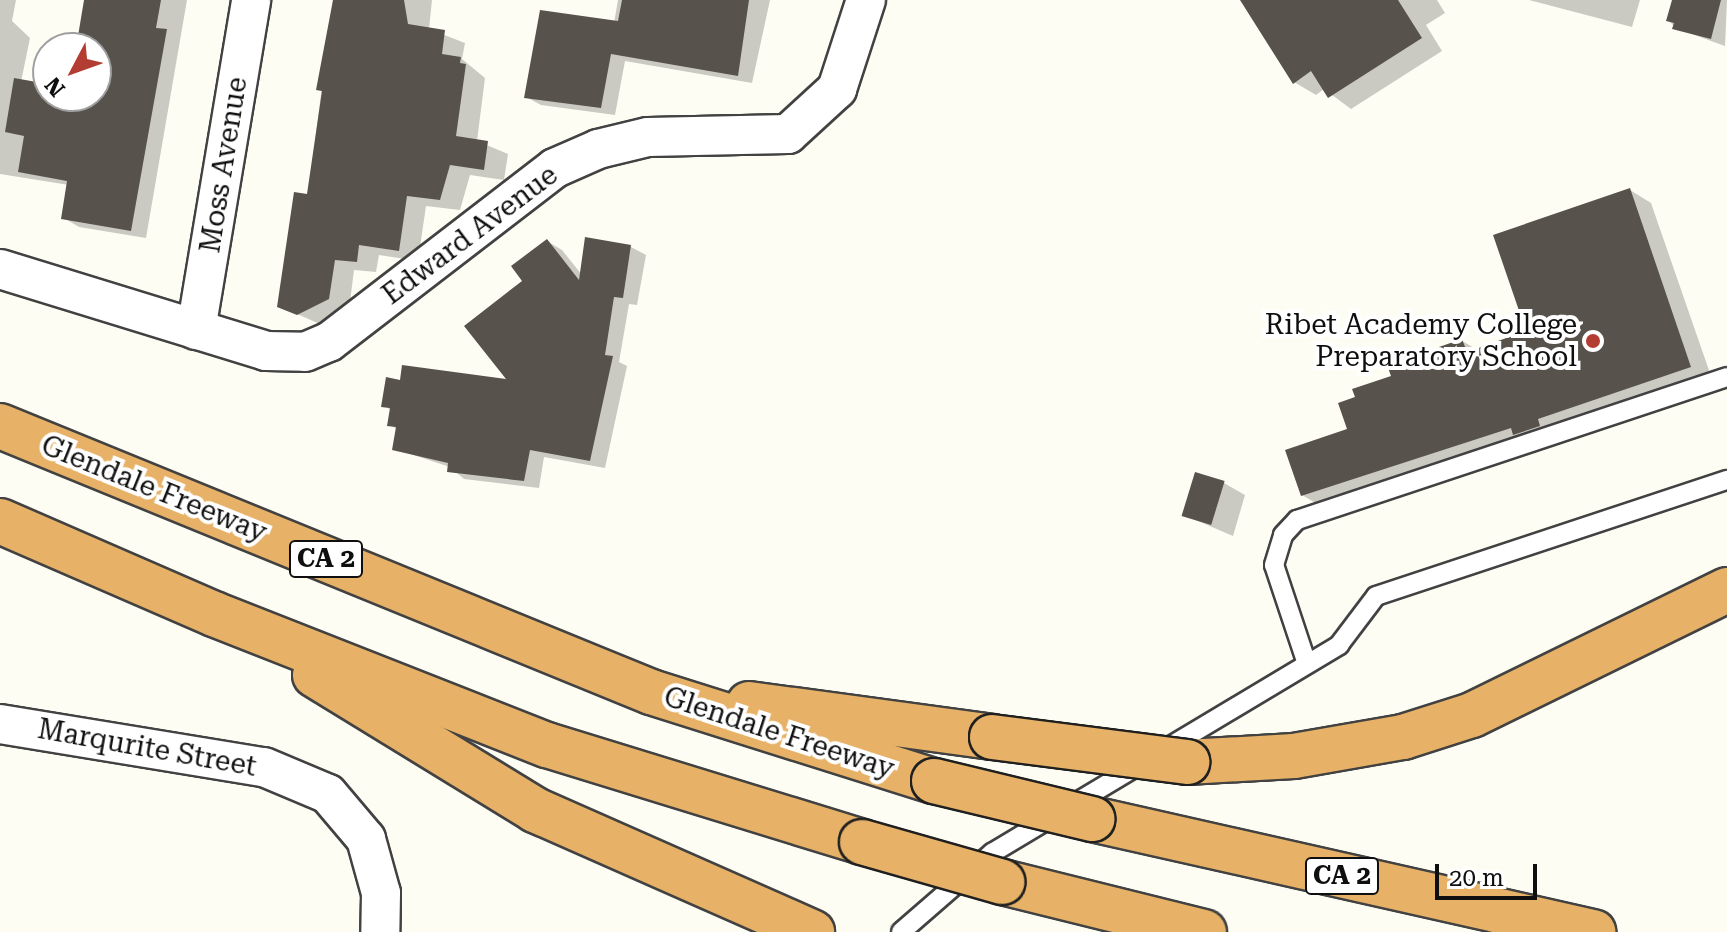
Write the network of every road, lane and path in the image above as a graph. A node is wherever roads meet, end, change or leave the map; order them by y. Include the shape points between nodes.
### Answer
1 (251, 0) edge
2 (866, 0) edge
3 (0, 269) edge
4 (196, 330) junction
5 (1727, 377) edge
6 (0, 426) edge
7 (1727, 480) edge
8 (0, 521) edge
9 (1727, 590) edge
10 (214, 614) junction
11 (1306, 661) junction
12 (651, 692) junction
13 (0, 724) edge
14 (798, 926) edge
15 (380, 932) edge
16 (901, 932) edge
17 (1204, 932) edge
18 (1593, 932) edge

1 - 4 street, Moss Avenue
2 - 4 street, Edward Avenue via 837,89 788,134 648,137 598,149 555,168 329,342 305,352 266,351
3 - 4 street, Edward Avenue
5 - 11 lane via 1297,520 1283,535 1274,565
6 - 12 highway, Glendale Freeway / CA 2
7 - 11 lane via 1376,596 1339,645
8 - 10 highway
9 - 12 highway, bridge via 1472,715 1403,737 1294,756 1187,762
10 - 14 highway via 535,810
10 - 17 highway, bridge via 547,745 1002,882
11 - 16 lane via 992,853
12 - 18 highway, Glendale Freeway / CA 2, bridge via 934,781
13 - 15 street, Marqurite Street via 264,767 328,794 366,839 381,893

